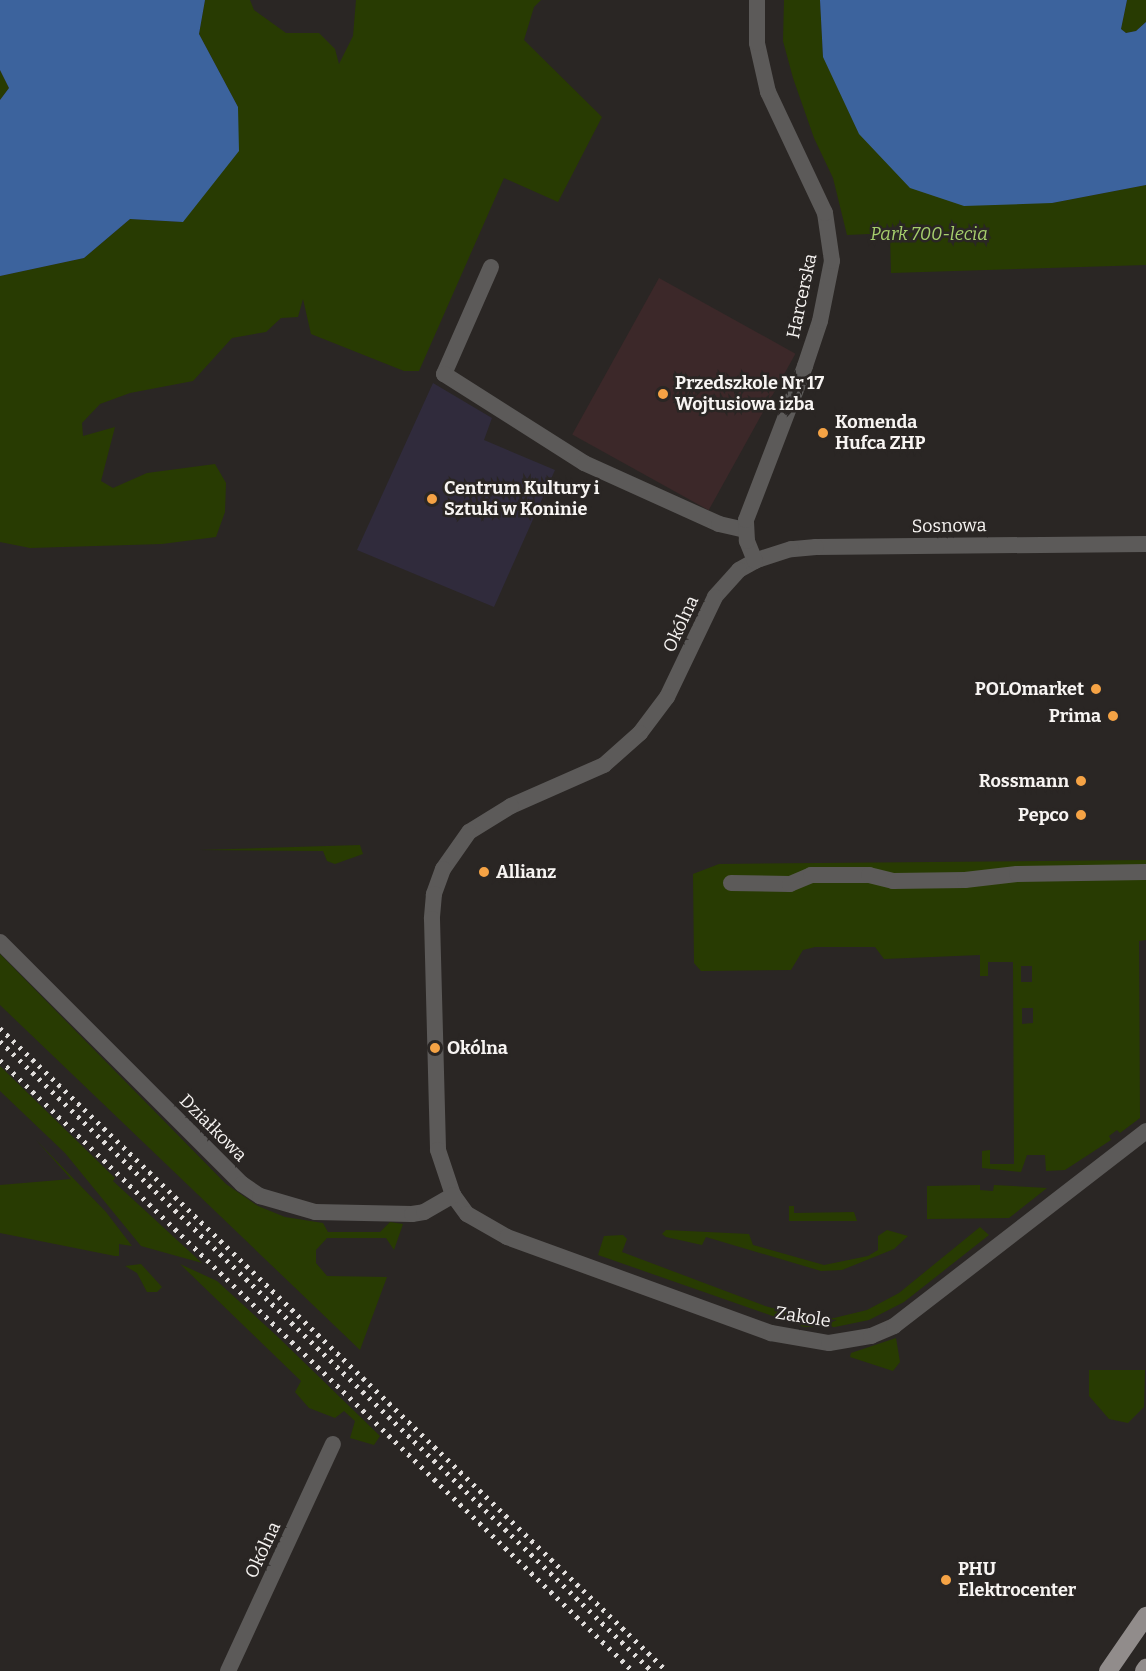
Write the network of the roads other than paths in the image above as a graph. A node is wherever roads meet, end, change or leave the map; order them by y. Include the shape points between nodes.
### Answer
1 (757, 0) edge
2 (491, 267) dead end
3 (745, 530) junction
4 (1146, 544) edge
5 (755, 561) junction
6 (1146, 872) edge
7 (731, 884) dead end
8 (0, 942) edge
9 (1146, 1131) edge
10 (453, 1195) junction
11 (333, 1444) dead end
12 (1146, 1616) edge
13 (228, 1671) edge
14 (1108, 1671) edge

1 - 3 street, Harcerska via 757,43 768,92 825,213 832,261 820,321 748,510
2 - 3 street via 444,374 585,463 727,528
3 - 5 street
4 - 5 street, Sosnowa via 816,546 790,549
5 - 10 street, Okólna via 739,570 715,597 667,697 640,733 604,765 487,818 469,832 442,869 432,919 437,1128 442,1170
6 - 7 street via 893,881 869,875 811,875 790,884
8 - 10 street, Działkowa via 242,1184 260,1196 315,1212 412,1214 424,1212
9 - 10 street, Zakole via 902,1321 871,1336 845,1341 802,1340 771,1333 507,1237 467,1214
11 - 13 street, Okólna
12 - 14 main road

